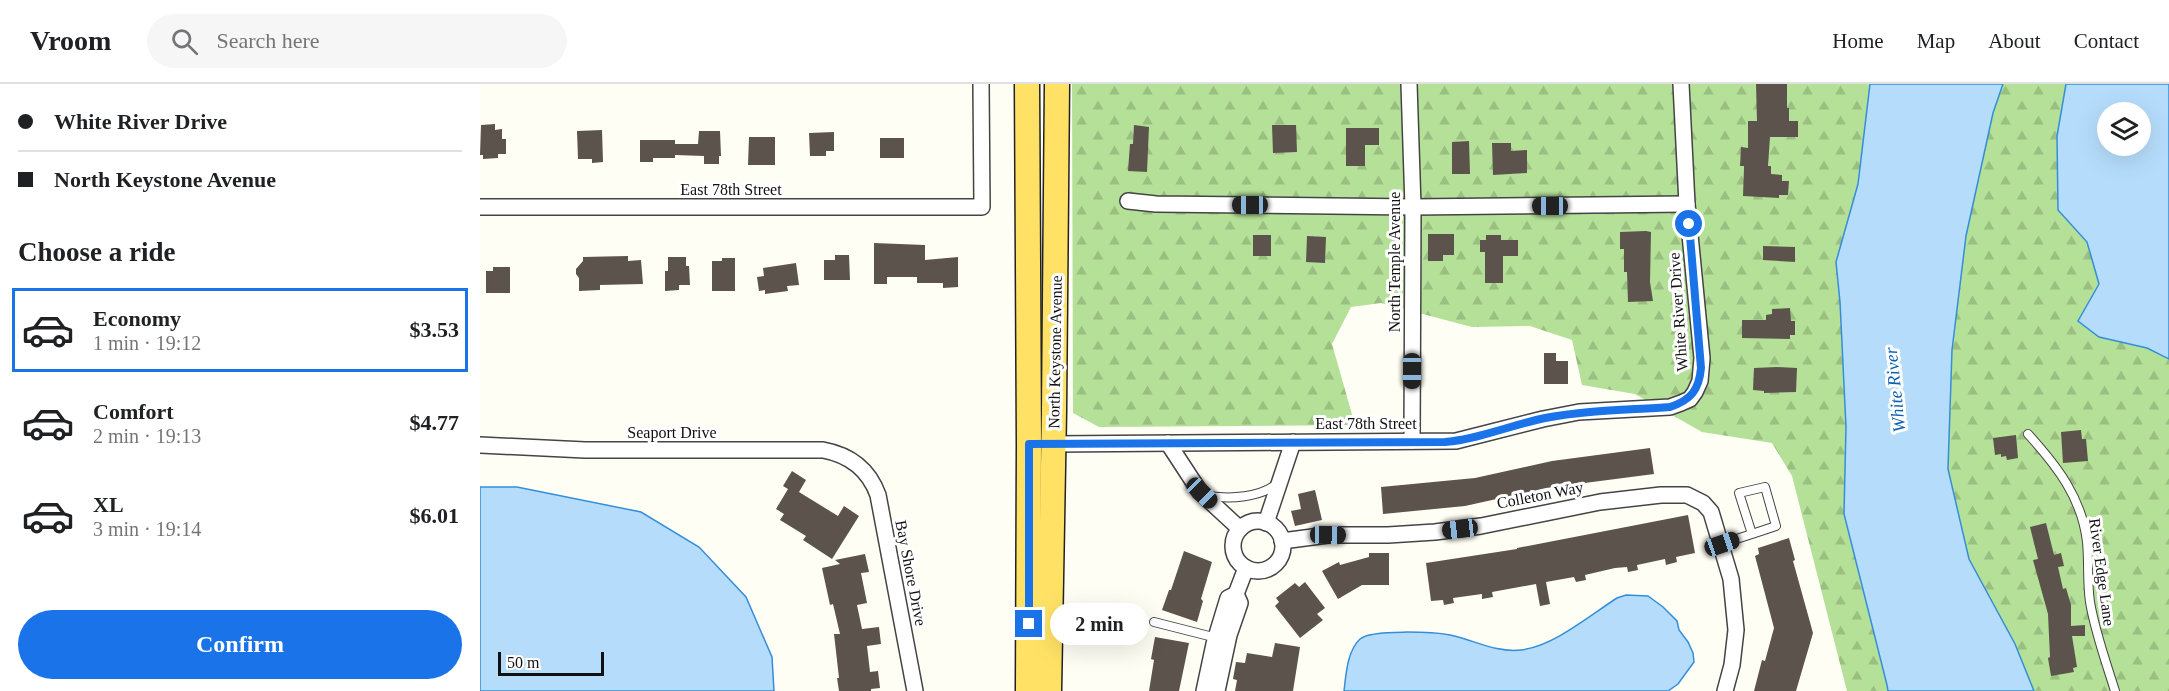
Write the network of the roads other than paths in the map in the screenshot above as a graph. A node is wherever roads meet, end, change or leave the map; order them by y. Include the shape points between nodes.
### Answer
1 (981, 84) edge
2 (1027, 84) edge
3 (1057, 84) edge
4 (1409, 84) edge
5 (1681, 84) edge
6 (1128, 201) dead end
7 (1687, 204) junction
8 (480, 207) edge
9 (1413, 207) junction
10 (1695, 392) joint
11 (2028, 434) dead end
12 (1412, 441) junction
13 (1293, 442) junction
14 (1168, 443) junction
15 (1041, 444) junction
16 (480, 445) edge
17 (860, 466) joint
18 (1281, 480) junction
19 (1202, 493) junction
20 (1266, 523) junction
21 (1240, 529) junction
22 (1752, 534) junction
23 (1282, 541) junction
24 (1722, 544) junction
25 (1246, 568) junction
26 (1154, 622) dead end
27 (1222, 639) junction
28 (915, 691) edge
29 (1028, 691) edge
30 (1049, 691) edge
31 (1204, 691) edge
32 (1217, 691) edge
33 (1725, 691) edge
34 (2115, 691) edge

1 - 8 street, East 78th Street via 982,207
2 - 15 main road, North Keystone Avenue
3 - 15 main road, North Keystone Avenue
4 - 9 street, North Temple Avenue
5 - 7 street, White River Drive
6 - 9 street
7 - 9 street
7 - 10 street, White River Drive via 1702,358
9 - 12 street, North Temple Avenue
10 - 12 street, East 78th Street via 1690,399 1670,407 1579,412 1466,439
11 - 34 lane, River Edge Lane via 2065,478 2080,509 2093,617
12 - 13 street, East 78th Street
13 - 14 street, East 78th Street
13 - 18 street
14 - 15 street, East 78th Street
14 - 19 street
15 - 29 main road, North Keystone Avenue
15 - 30 main road, North Keystone Avenue
16 - 17 street, Seaport Drive via 585,450 823,450 837,452
17 - 28 street, Bay Shore Drive via 878,495
18 - 19 lane via 1245,496 1225,498
18 - 20 street
19 - 21 street
20 - 21 street via 1254,522
20 - 23 street
21 - 25 street via 1233,548
22 - 22 lane via 1739,493 1765,487 1776,526
22 - 24 lane
23 - 24 street, Colleton Way via 1328,535 1452,530 1600,502 1687,495 1711,512
23 - 25 street via 1282,552 1271,567 1260,571
24 - 33 street via 1731,579 1736,630
25 - 27 street via 1236,594 1240,603
26 - 27 lane
27 - 31 street
27 - 32 street

